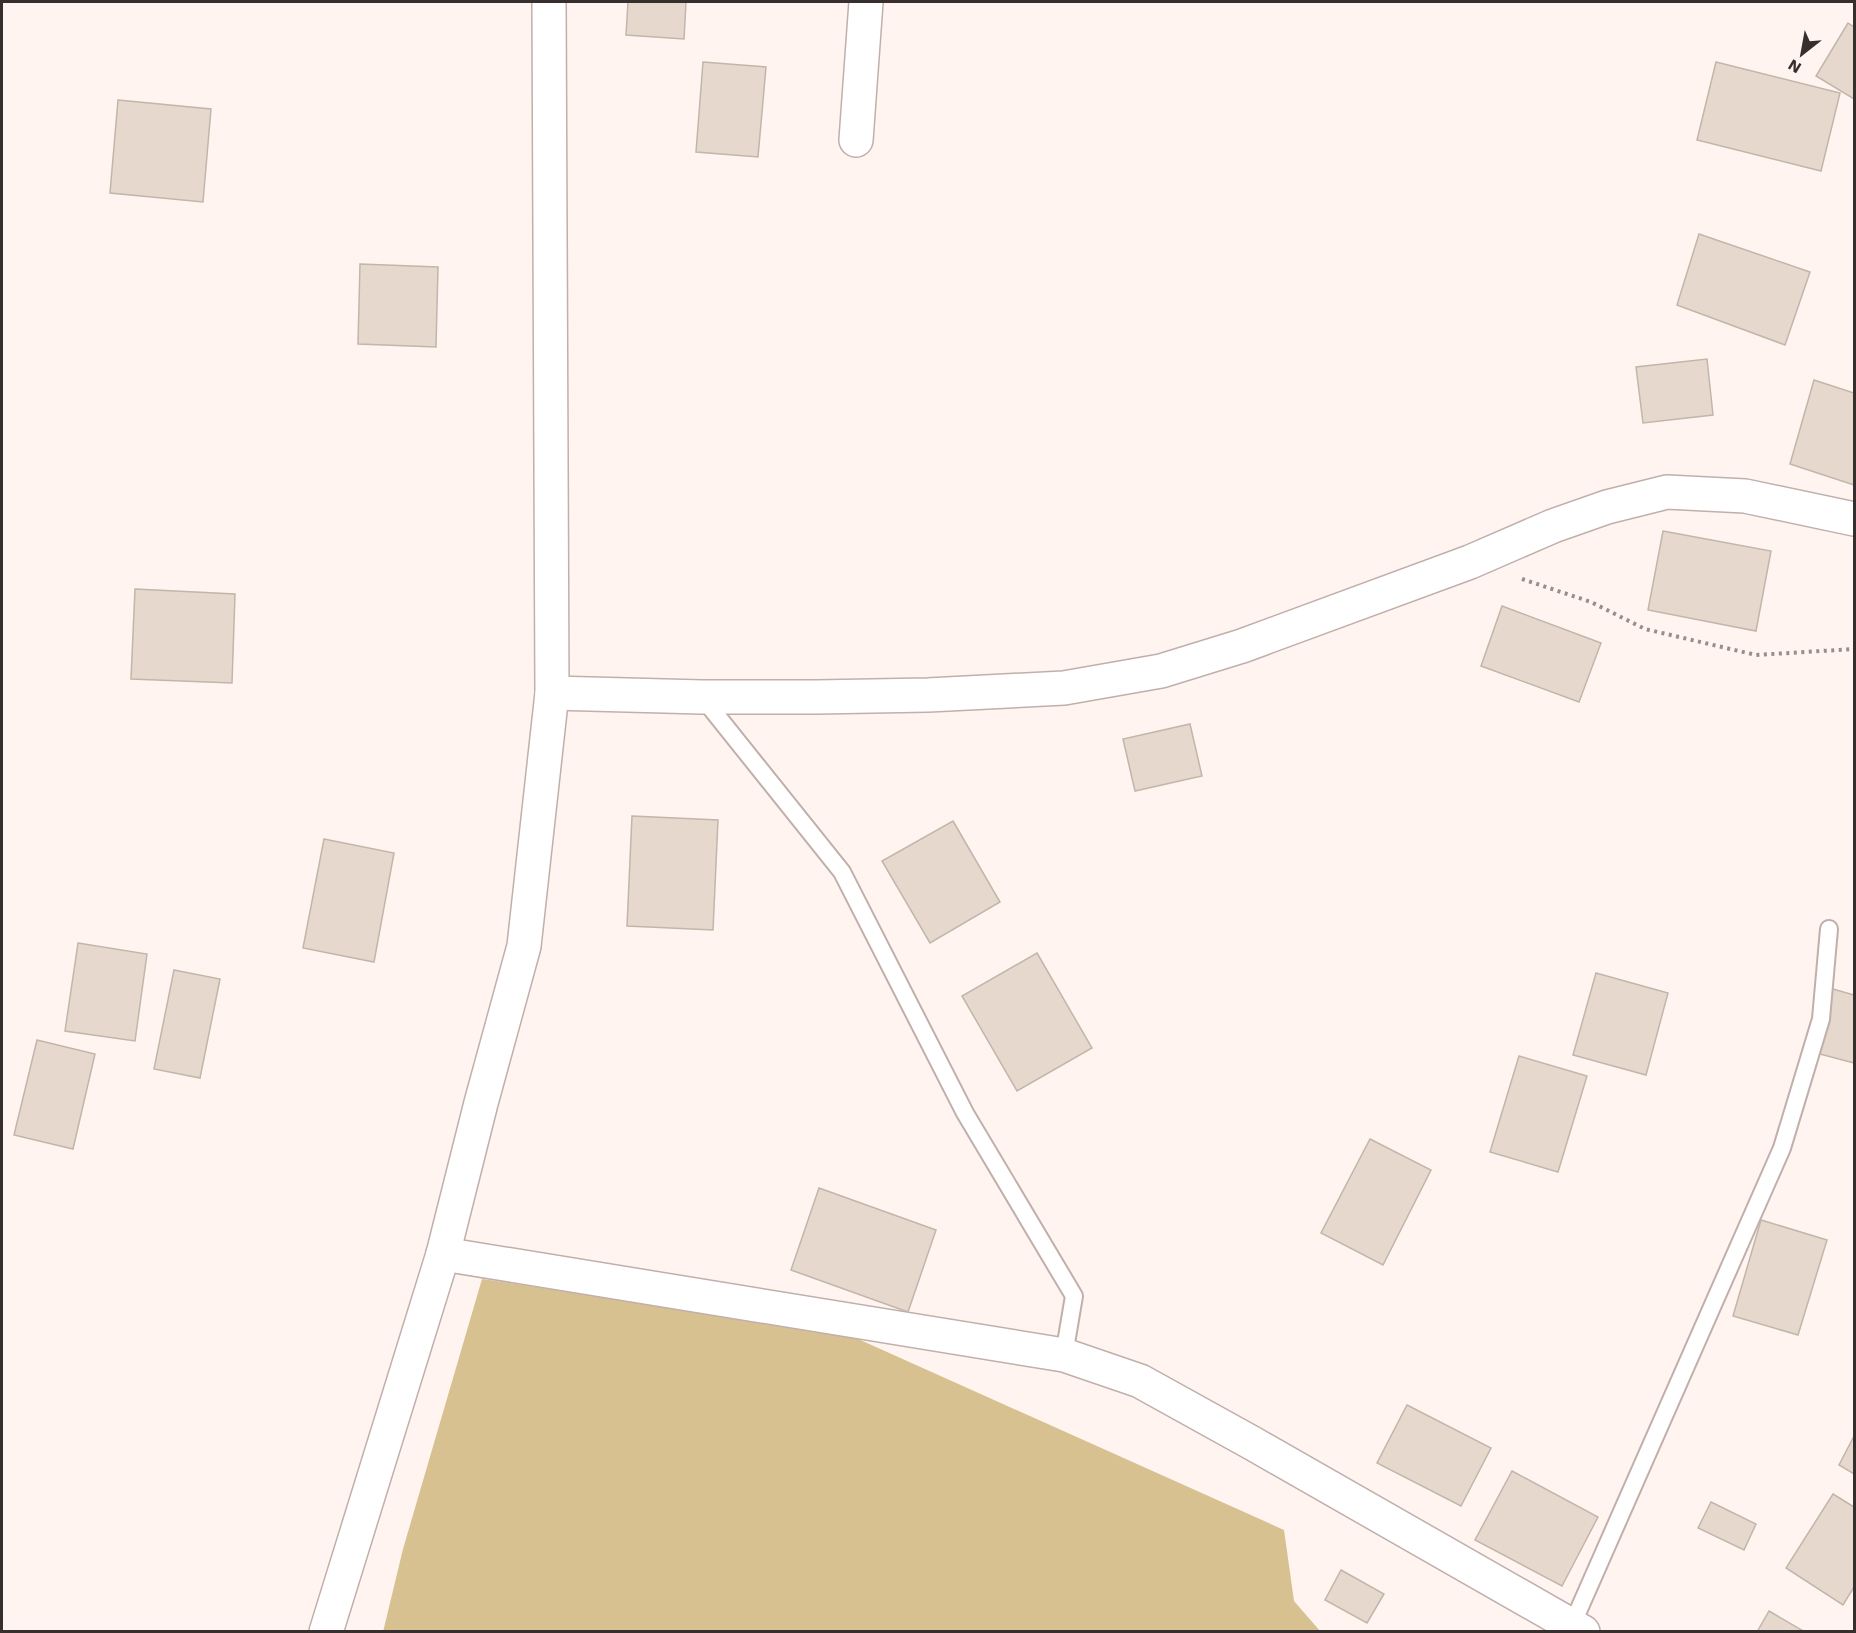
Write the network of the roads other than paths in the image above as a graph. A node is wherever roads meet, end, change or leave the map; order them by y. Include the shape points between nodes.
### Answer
1 (549, 2) edge
2 (866, 2) edge
3 (856, 140) dead end
4 (1854, 519) edge
5 (552, 693) junction
6 (702, 697) junction
7 (1829, 929) dead end
8 (443, 1254) junction
9 (1064, 1355) junction
10 (1577, 1628) edge
11 (326, 1632) edge

1 - 5 street
2 - 3 street
4 - 6 street via 1745,496 1667,492 1553,526 1470,562 1242,646 1161,671 1064,688 996,692
5 - 6 street
5 - 8 street via 524,946
6 - 9 lane via 842,872 965,1113 1074,1296
7 - 10 lane via 1821,1019 1782,1148
8 - 9 street
8 - 11 street
9 - 10 street via 1140,1381

